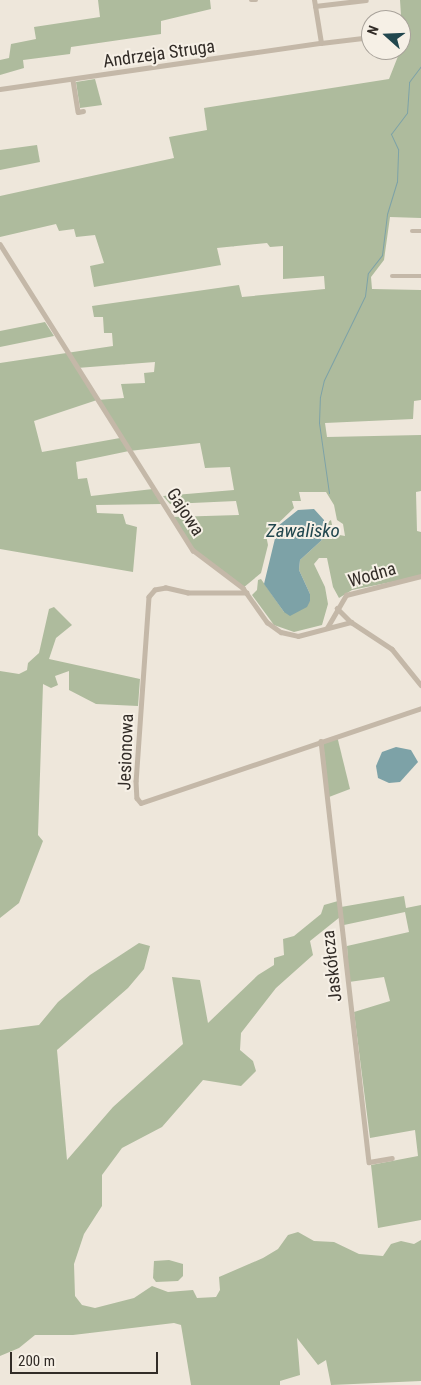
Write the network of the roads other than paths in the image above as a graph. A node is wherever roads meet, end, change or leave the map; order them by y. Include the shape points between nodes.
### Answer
1 (250, 0) edge
2 (256, 0) edge
3 (314, 0) edge
4 (366, 0) edge
5 (315, 6) junction
6 (361, 38) edge
7 (322, 44) junction
8 (73, 80) junction
9 (0, 89) edge
10 (83, 112) dead end
11 (412, 231) dead end
12 (421, 231) edge
13 (0, 244) edge
14 (392, 276) dead end
15 (421, 276) edge
16 (421, 576) edge
17 (247, 593) junction
18 (337, 608) junction
19 (351, 622) junction
20 (326, 628) junction
21 (421, 685) edge
22 (421, 708) edge
23 (321, 742) junction
24 (392, 1158) dead end

1 - 2 street
3 - 5 street
4 - 5 street
5 - 7 street
6 - 7 street, Andrzeja Struga
7 - 8 street, Andrzeja Struga
8 - 9 street, Andrzeja Struga
8 - 10 street via 78,112
11 - 12 street
13 - 17 street, Gajowa via 193,550
14 - 15 street
16 - 18 street, Wodna via 346,595
17 - 20 street, Gajowa via 267,622 281,632 298,636
17 - 23 street, Jesionowa via 188,593 159,589 149,597 138,800 148,802
18 - 19 street, Wodna
18 - 20 street, Wodna
19 - 20 street, Gajowa
19 - 21 street via 392,649
22 - 23 street, Jesionowa
23 - 24 street, Jaskółcza via 369,1162

